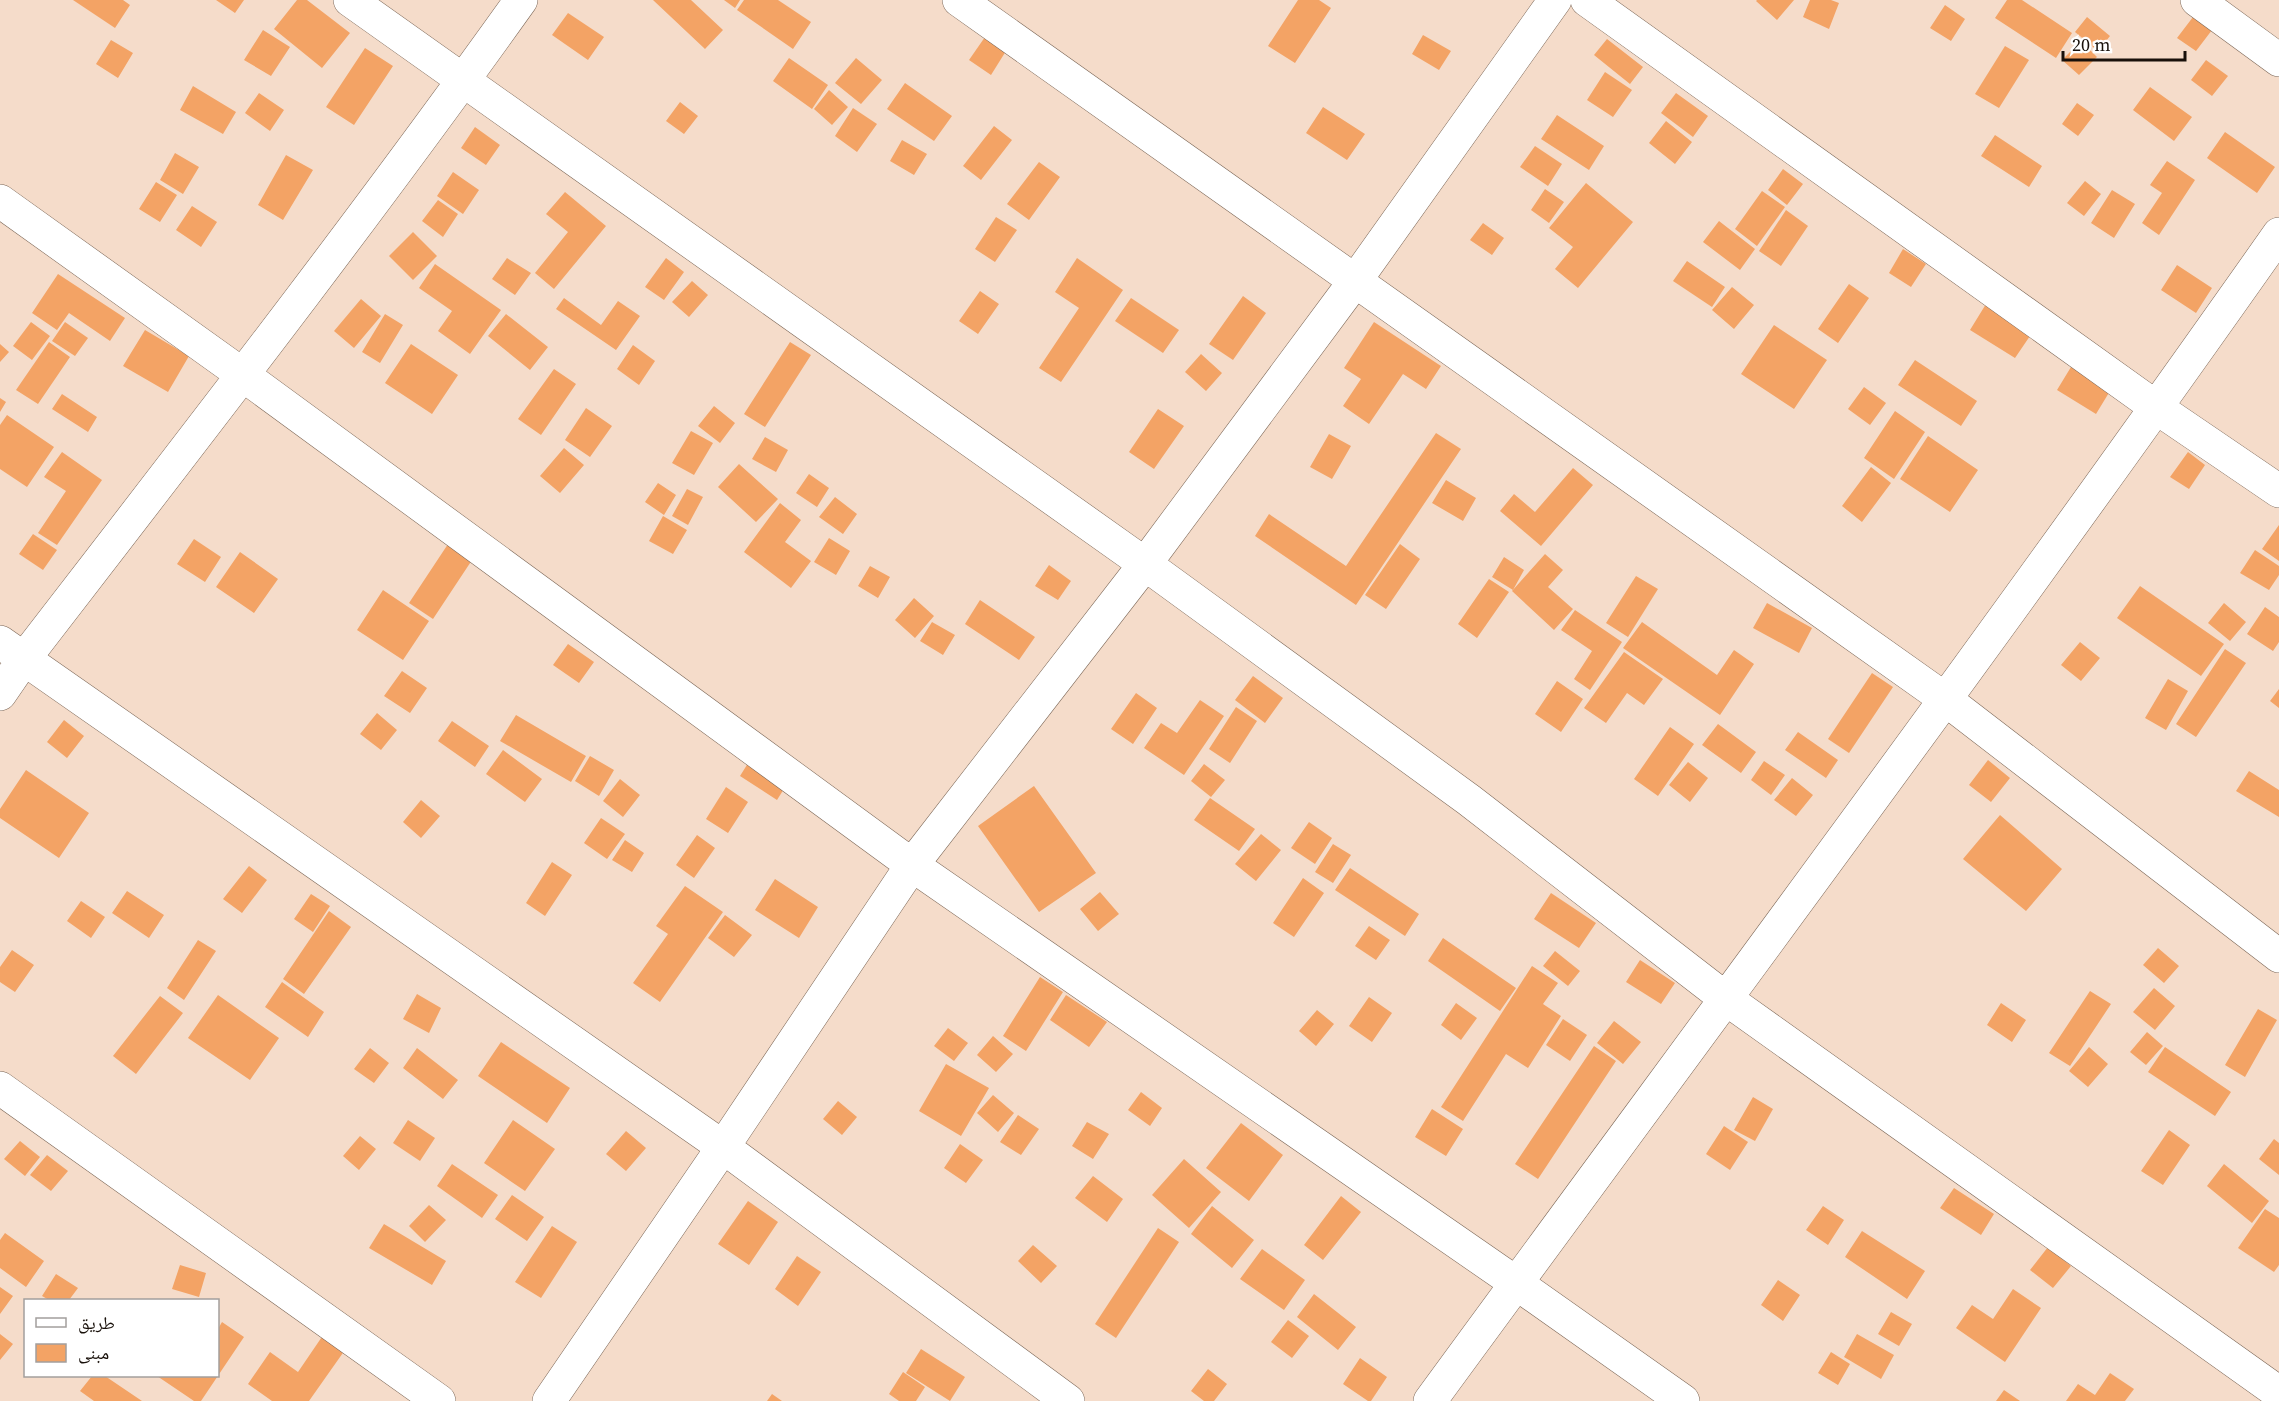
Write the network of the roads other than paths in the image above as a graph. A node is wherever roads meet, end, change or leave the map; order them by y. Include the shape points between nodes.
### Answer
1 (351, 0) edge
2 (521, 0) edge
3 (959, 0) edge
4 (1555, 0) edge
5 (1587, 0) edge
6 (2197, 0) edge
7 (2279, 60) edge
8 (464, 80) junction
9 (0, 201) edge
10 (2279, 234) edge
11 (1355, 281) junction
12 (243, 375) junction
13 (2157, 408) junction
14 (2279, 491) edge
15 (1145, 564) junction
16 (12, 650) edge
17 (0, 694) edge
18 (1945, 699) junction
19 (912, 865) junction
20 (2279, 956) edge
21 (1725, 998) junction
22 (0, 1088) edge
23 (723, 1147) junction
24 (1516, 1283) junction
25 (2279, 1393) edge
26 (439, 1401) edge
27 (549, 1401) edge
28 (1068, 1401) edge
29 (1430, 1401) edge
30 (1683, 1401) edge

1 - 8 street
2 - 8 street
3 - 11 street
4 - 11 street
5 - 13 street
6 - 7 street
8 - 12 street
8 - 15 street
9 - 12 street
10 - 13 street
11 - 15 street
11 - 18 street
12 - 16 street
12 - 19 street
13 - 14 street
13 - 18 street
15 - 19 street
15 - 21 street via 1469,800
16 - 17 street
16 - 23 street
18 - 20 street
18 - 21 street
19 - 23 street
19 - 24 street
21 - 24 street
21 - 25 street
22 - 26 street
23 - 27 street
23 - 28 street
24 - 29 street
24 - 30 street

